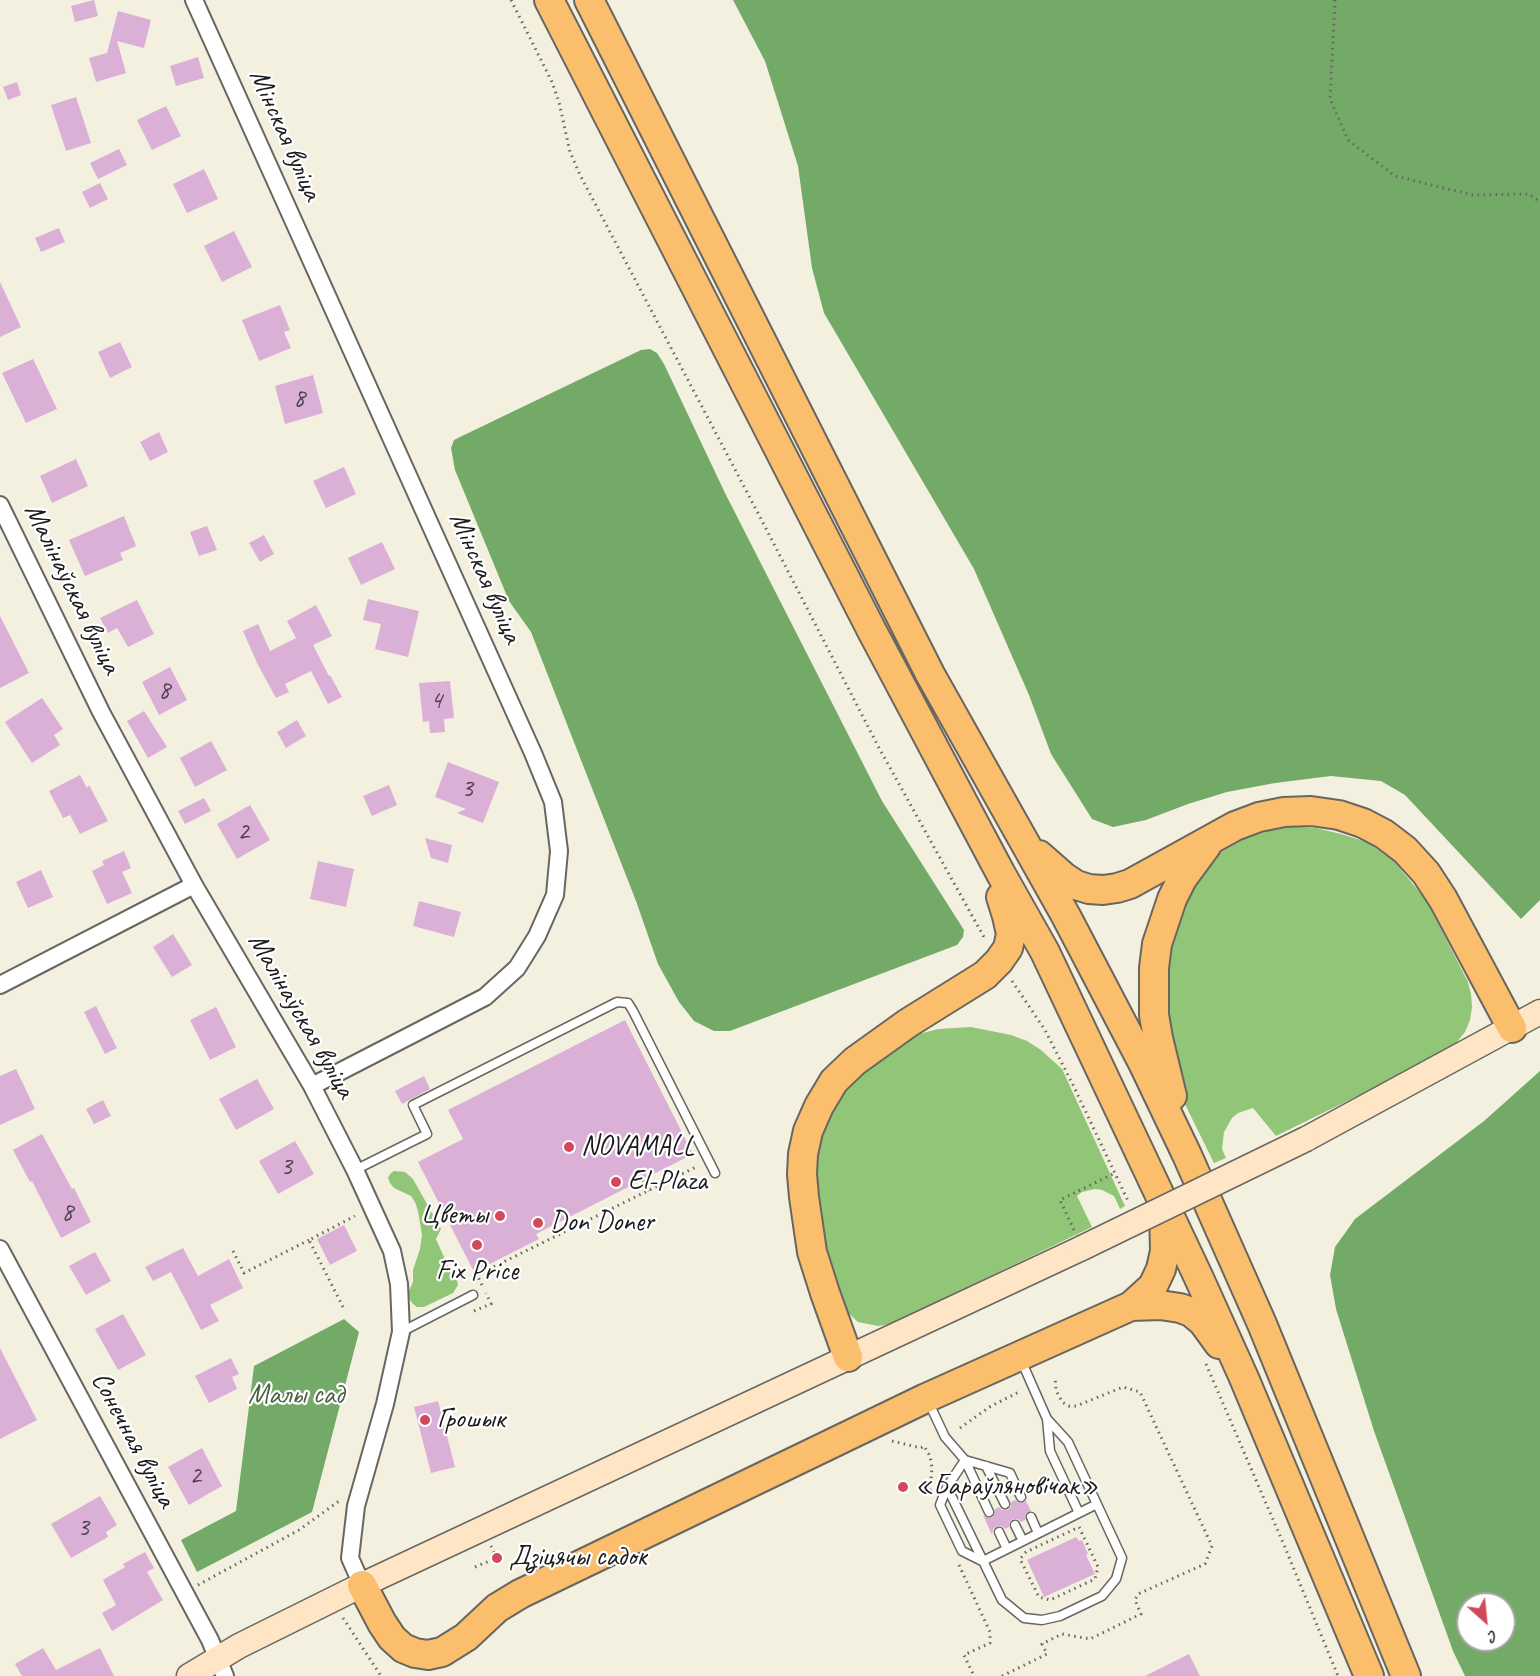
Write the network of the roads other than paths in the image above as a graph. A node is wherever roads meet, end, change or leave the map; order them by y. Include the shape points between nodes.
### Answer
1 (194, 0) edge
2 (549, 0) edge
3 (588, 0) edge
4 (0, 505) edge
5 (977, 830) junction
6 (1212, 839) junction
7 (1024, 841) junction
8 (194, 885) junction
9 (0, 985) edge
10 (1540, 1012) edge
11 (1512, 1028) junction
12 (312, 1086) junction
13 (1187, 1155) junction
14 (355, 1170) junction
15 (715, 1173) dead end
16 (1163, 1200) junction
17 (0, 1249) edge
18 (473, 1295) dead end
19 (1131, 1306) junction
20 (401, 1332) junction
21 (1019, 1356) junction
22 (848, 1357) junction
23 (1244, 1378) junction
24 (926, 1398) junction
25 (1047, 1419) junction
26 (965, 1460) junction
27 (986, 1466) junction
28 (947, 1487) junction
29 (1021, 1497) dead end
30 (1005, 1504) dead end
31 (1097, 1504) junction
32 (989, 1512) dead end
33 (1079, 1513) junction
34 (1031, 1517) dead end
35 (1015, 1525) dead end
36 (999, 1532) dead end
37 (1038, 1533) junction
38 (1023, 1541) junction
39 (1007, 1549) junction
40 (983, 1561) junction
41 (362, 1586) junction
42 (221, 1667) edge
43 (189, 1676) edge
44 (1369, 1676) edge
45 (1406, 1676) edge

1 - 12 street, Мінская вуліца via 533,753 553,802 559,851 555,895 517,968 485,997
2 - 5 highway
3 - 7 highway via 930,674
4 - 8 street, Малінаўская вуліца via 101,712
5 - 16 highway via 1045,952
5 - 22 highway via 1007,916 1011,934 1008,948 985,975 855,1060 834,1081 808,1131 802,1174 812,1252
6 - 7 highway via 1130,884 1103,890 1083,887 1065,878
6 - 11 highway via 1259,817 1311,810 1339,815 1384,834 1426,873
6 - 13 highway via 1172,899 1157,944 1154,968 1158,1038
7 - 13 highway via 1137,1052
8 - 9 street
8 - 12 street, Малінаўская вуліца
10 - 11 main road
11 - 22 main road, bridge via 1306,1139
12 - 14 street, Малінаўская вуліца
13 - 45 highway via 1262,1324
14 - 15 lane via 427,1134 413,1105 617,1002 628,1003 633,1011
14 - 20 street, Малінаўская вуліца via 392,1251 399,1284
16 - 19 highway via 1165,1251 1161,1269 1153,1286
16 - 23 highway
17 - 42 street, Сонечная вуліца
18 - 20 lane
19 - 21 highway
19 - 23 highway via 1160,1305 1191,1312 1203,1322
20 - 41 street, Малінаўская вуліца via 386,1404 356,1506 350,1558
21 - 24 highway
21 - 25 lane
22 - 41 main road
23 - 44 highway
24 - 26 lane via 945,1437
24 - 41 highway via 520,1593 442,1652 428,1655 403,1648 382,1623
25 - 31 lane via 1068,1442
25 - 33 lane via 1050,1450
26 - 27 lane
26 - 28 lane
26 - 32 lane
27 - 29 lane via 1010,1473
27 - 30 lane
28 - 40 lane
28 - 40 lane via 940,1505 962,1551
31 - 33 lane
31 - 40 lane via 1122,1558 1116,1579 1102,1596 1073,1611 1042,1620 1023,1618 1002,1600
33 - 37 lane
34 - 37 lane
35 - 38 lane
36 - 39 lane
37 - 38 lane
38 - 39 lane
39 - 40 lane
41 - 42 main road
42 - 43 main road

